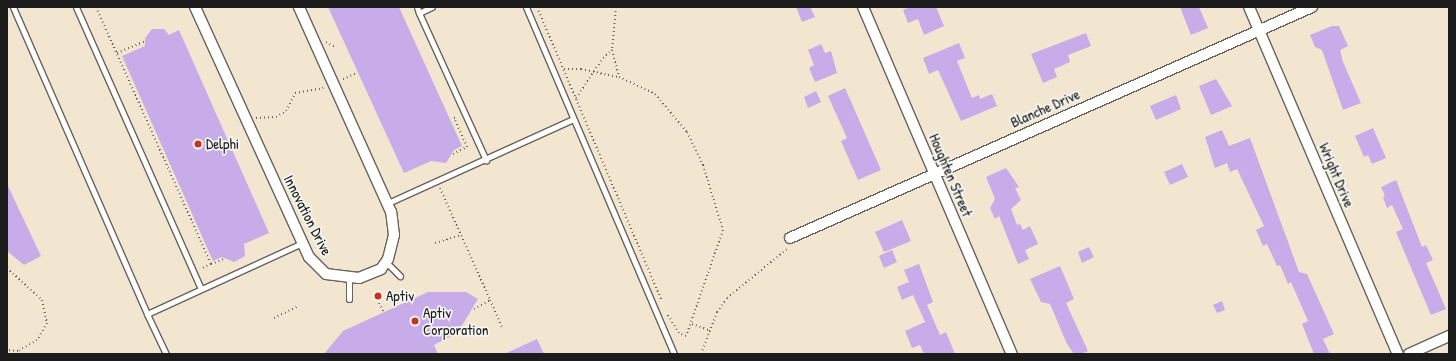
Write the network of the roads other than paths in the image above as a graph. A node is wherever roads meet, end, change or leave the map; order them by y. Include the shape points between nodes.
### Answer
1 (13, 7) edge
2 (76, 7) edge
3 (195, 7) edge
4 (299, 7) edge
5 (417, 7) edge
6 (432, 7) edge
7 (526, 7) edge
8 (863, 7) edge
9 (1249, 7) edge
10 (1312, 7) edge
11 (419, 13) junction
12 (1259, 30) junction
13 (573, 119) junction
14 (486, 160) junction
15 (934, 173) junction
16 (388, 203) junction
17 (790, 238) road end
18 (302, 243) junction
19 (386, 262) junction
20 (400, 276) dead end
21 (348, 280) junction
22 (201, 289) junction
23 (349, 299) dead end
24 (147, 314) junction
25 (1449, 336) edge
26 (166, 354) edge
27 (674, 354) edge
28 (1012, 354) edge
29 (1398, 354) edge
30 (1409, 354) edge

1 - 24 lane
2 - 22 lane
3 - 18 street, Innovation Drive
4 - 16 street
5 - 11 lane
6 - 11 lane
7 - 13 lane
8 - 15 street, Houghten Street
9 - 12 street, Wright Drive
10 - 12 street, Blanche Drive
11 - 14 lane
12 - 15 street, Blanche Drive
12 - 29 street, Wright Drive
13 - 14 lane
13 - 27 lane
14 - 16 lane
15 - 17 street, Blanche Drive
15 - 28 street, Houghten Street
16 - 19 street via 394,235
18 - 21 street, Innovation Drive via 316,267 326,274
18 - 22 lane
19 - 20 lane
19 - 21 street, Innovation Drive via 369,276
21 - 23 lane
22 - 24 lane
24 - 26 lane
25 - 30 street

